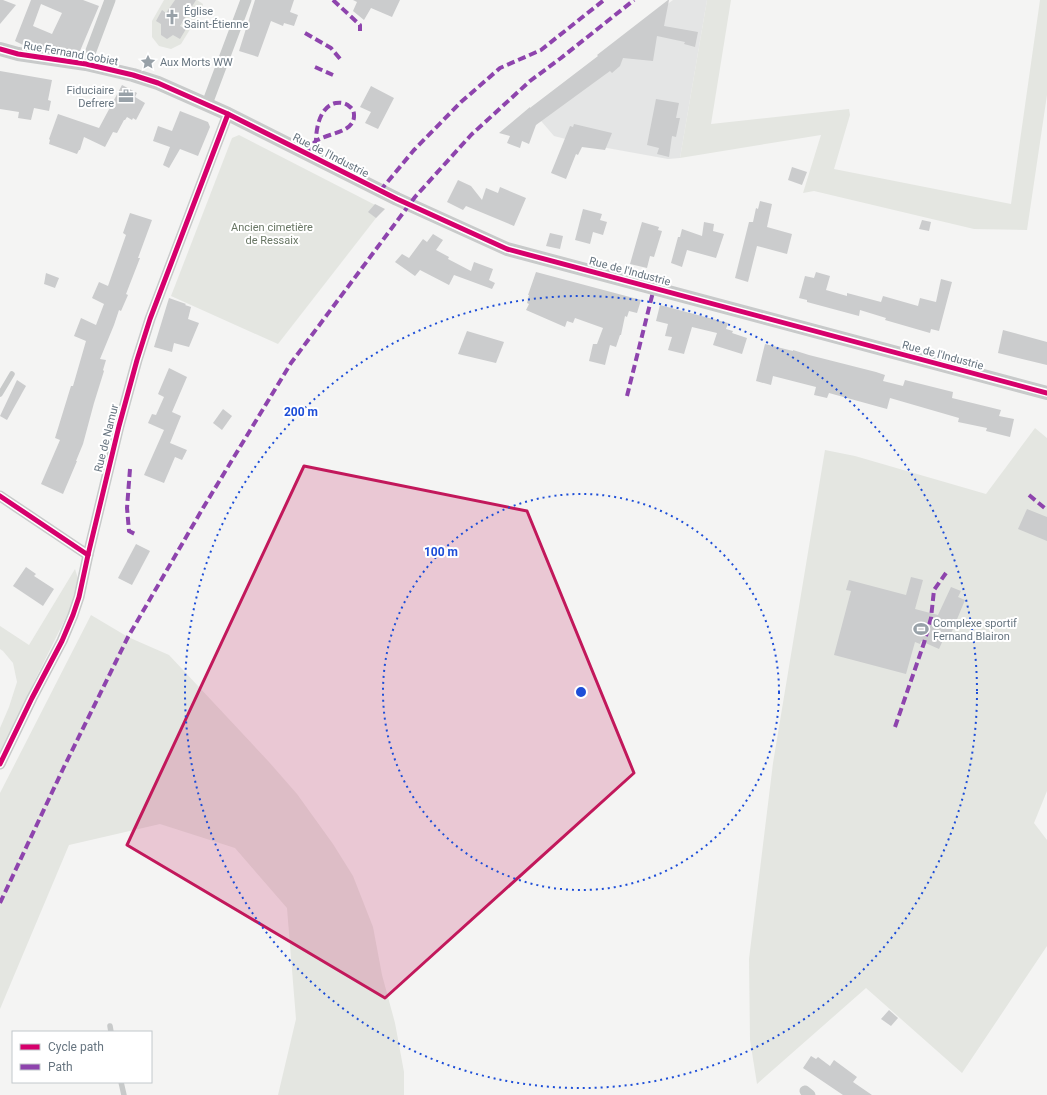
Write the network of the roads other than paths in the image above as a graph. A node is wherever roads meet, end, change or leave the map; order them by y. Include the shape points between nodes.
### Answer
1 (110, 0) edge
2 (246, 0) edge
3 (0, 49) edge
4 (86, 64) junction
5 (207, 104) junction
6 (228, 114) junction
7 (12, 374) dead end
8 (1047, 393) edge
9 (0, 394) edge
10 (0, 496) edge
11 (88, 555) junction
12 (0, 764) edge
13 (121, 1083) edge
14 (124, 1095) edge

1 - 4 street
2 - 5 street
3 - 4 street, Rue Fernand Gobiet
4 - 5 street, Rue Fernand Gobiet via 132,74
5 - 6 street, Rue Fernand Gobiet
6 - 8 street, Rue de l'Industrie via 397,199 507,249
6 - 11 street, Rue de Namur via 139,353
7 - 9 lane
10 - 11 street
11 - 12 street, Rue de Namur via 73,615
13 - 14 lane

